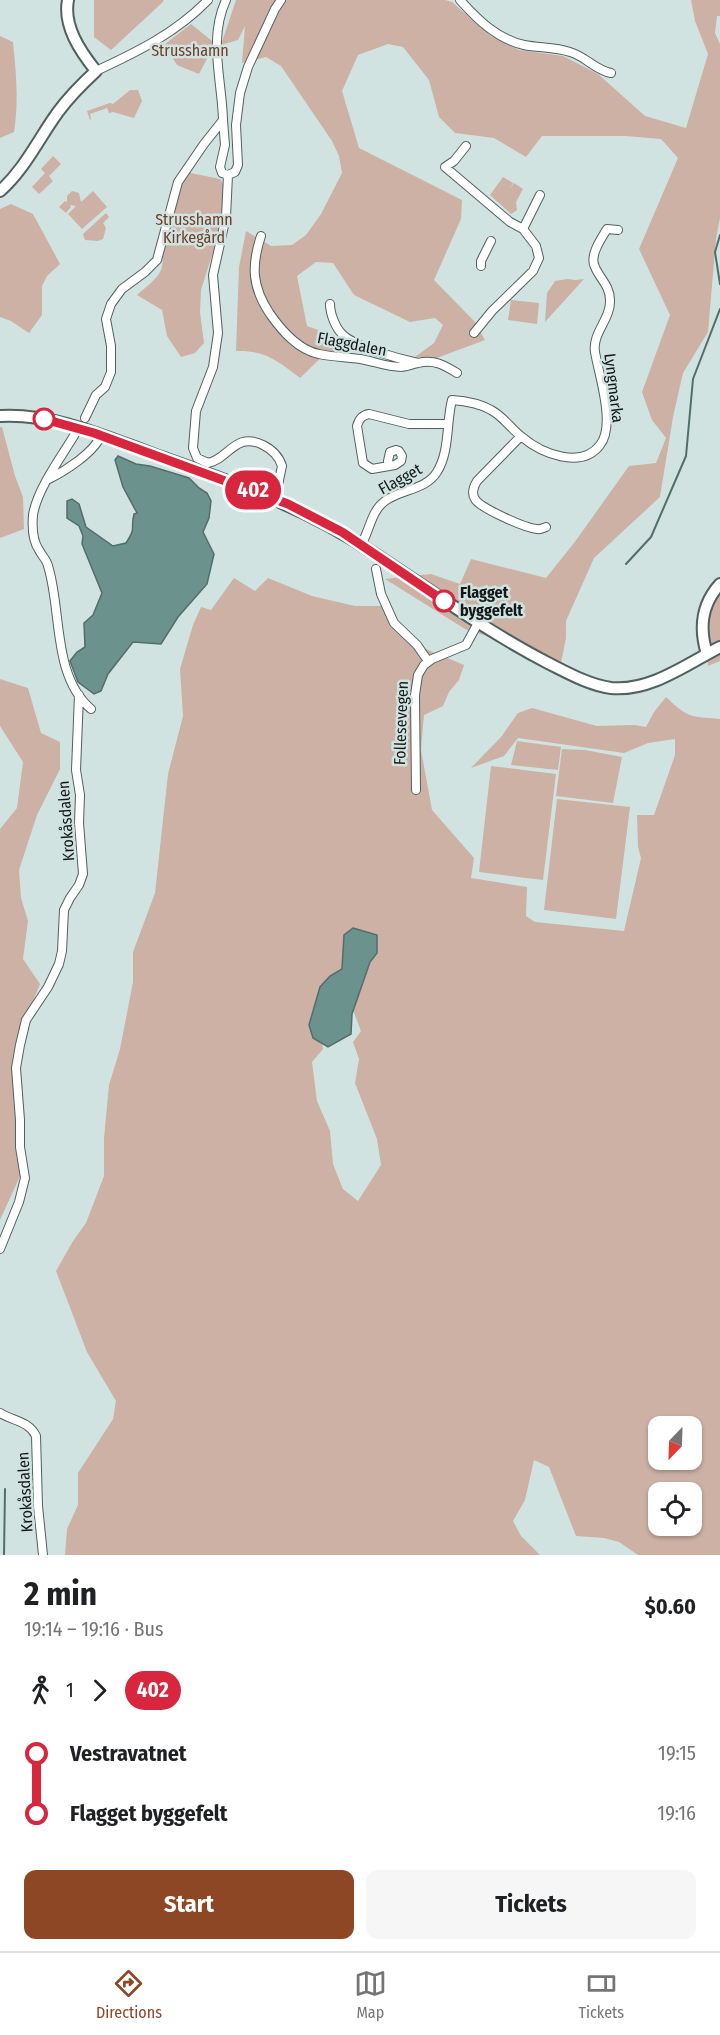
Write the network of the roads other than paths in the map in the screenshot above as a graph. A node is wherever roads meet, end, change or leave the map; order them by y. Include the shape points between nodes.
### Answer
1 (68, 0) edge
2 (208, 0) edge
3 (226, 0) edge
4 (281, 0) edge
5 (460, 0) edge
6 (96, 71) junction
7 (612, 73) dead end
8 (223, 120) junction
9 (466, 146) dead end
10 (228, 175) junction
11 (0, 191) edge
12 (540, 195) dead end
13 (523, 230) junction
14 (618, 230) dead end
15 (261, 236) dead end
16 (491, 241) dead end
17 (481, 266) dead end
18 (330, 304) dead end
19 (474, 333) dead end
20 (418, 363) junction
21 (457, 373) dead end
22 (452, 400) joint
23 (0, 416) edge
24 (85, 418) dead end
25 (448, 424) junction
26 (75, 434) dead end
27 (101, 435) junction
28 (520, 436) junction
29 (389, 466) dead end
30 (48, 480) junction
31 (275, 499) junction
32 (546, 527) dead end
33 (362, 545) junction
34 (376, 569) dead end
35 (720, 584) edge
36 (478, 623) junction
37 (704, 628) junction
38 (719, 648) edge
39 (707, 654) junction
40 (428, 661) junction
41 (79, 695) junction
42 (91, 709) dead end
43 (416, 790) dead end
44 (0, 1249) edge
45 (0, 1413) edge
46 (43, 1555) edge

1 - 6 main road via 69,28
2 - 6 street via 153,44
3 - 8 street via 217,38
4 - 10 street via 246,72 236,114 238,165
5 - 7 street via 481,23 506,38 572,52
6 - 11 main road via 64,104 26,161
8 - 10 street via 225,145 220,167
8 - 24 street via 188,166 175,191 157,260 122,289 108,311 111,372
9 - 13 street via 445,167
10 - 31 street via 226,217 213,275 218,333 213,367 195,411 193,448 197,458 208,463 245,441 257,442 273,451 282,466
12 - 13 street
13 - 19 street via 536,246 538,264
14 - 28 street, Lyngmarka via 607,229 593,261 610,300 595,344 606,414 603,441 594,452 574,458 549,453
15 - 20 street, Flaggdalen via 253,263 256,282 264,304 293,340 319,354 400,367
16 - 17 street
18 - 20 street, Flaggdalen via 336,327 348,339
20 - 21 street, Flaggdalen via 438,362
22 - 25 street, Flagget
22 - 28 street, Lyngmarka via 492,410
23 - 27 main road via 47,419
25 - 29 street via 410,424 365,414 357,426 363,463 372,470
25 - 33 street, Flagget via 444,455 435,475 384,502 373,516
26 - 30 street, Krokåsdalen
27 - 30 street via 67,469
27 - 31 main road
28 - 32 street via 477,481 474,497 513,520 537,529
30 - 41 street, Krokåsdalen via 36,503 33,537 48,566 62,651
31 - 33 main road
33 - 36 main road
34 - 40 street via 381,594 394,623
35 - 37 main road via 707,601
36 - 39 main road via 561,669 610,688 652,682
36 - 40 street via 466,645
37 - 38 main road
37 - 39 main road
38 - 39 main road
40 - 43 street, Follesevegen via 418,675 415,695
41 - 42 street, Krokåsdalen
41 - 44 street, Krokåsdalen via 76,770 83,874 64,910 59,964 26,1020 20,1044 16,1068 25,1178
45 - 46 street, Krokåsdalen via 26,1424 36,1436

